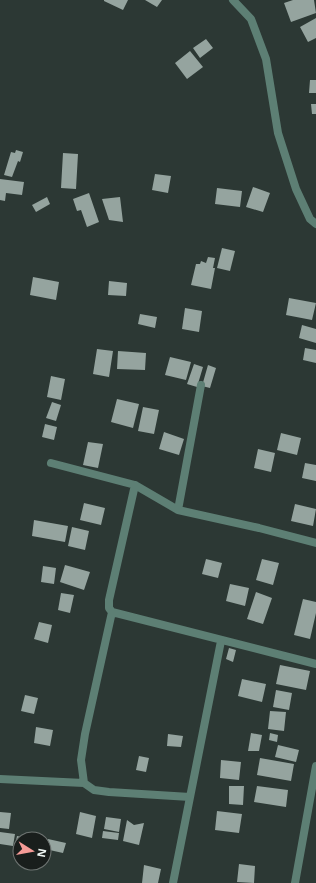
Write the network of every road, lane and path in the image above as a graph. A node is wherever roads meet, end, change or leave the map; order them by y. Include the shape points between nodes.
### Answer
1 (232, 0) edge
2 (316, 224) edge
3 (201, 385) dead end
4 (52, 463) dead end
5 (135, 485) junction
6 (178, 510) junction
7 (316, 543) edge
8 (112, 612) junction
9 (221, 641) junction
10 (316, 664) edge
11 (316, 766) edge
12 (0, 780) edge
13 (84, 783) junction
14 (190, 796) junction
15 (173, 883) edge
16 (295, 883) edge

1 - 2 street via 251,19 266,59 278,133 296,189 310,219
3 - 6 street
4 - 5 street
5 - 6 street
5 - 8 street via 108,600
6 - 7 street
8 - 9 street
8 - 13 street via 84,734 80,760
9 - 10 street
9 - 14 street
11 - 16 street
12 - 13 street
13 - 14 street via 94,790 109,792
14 - 15 street

